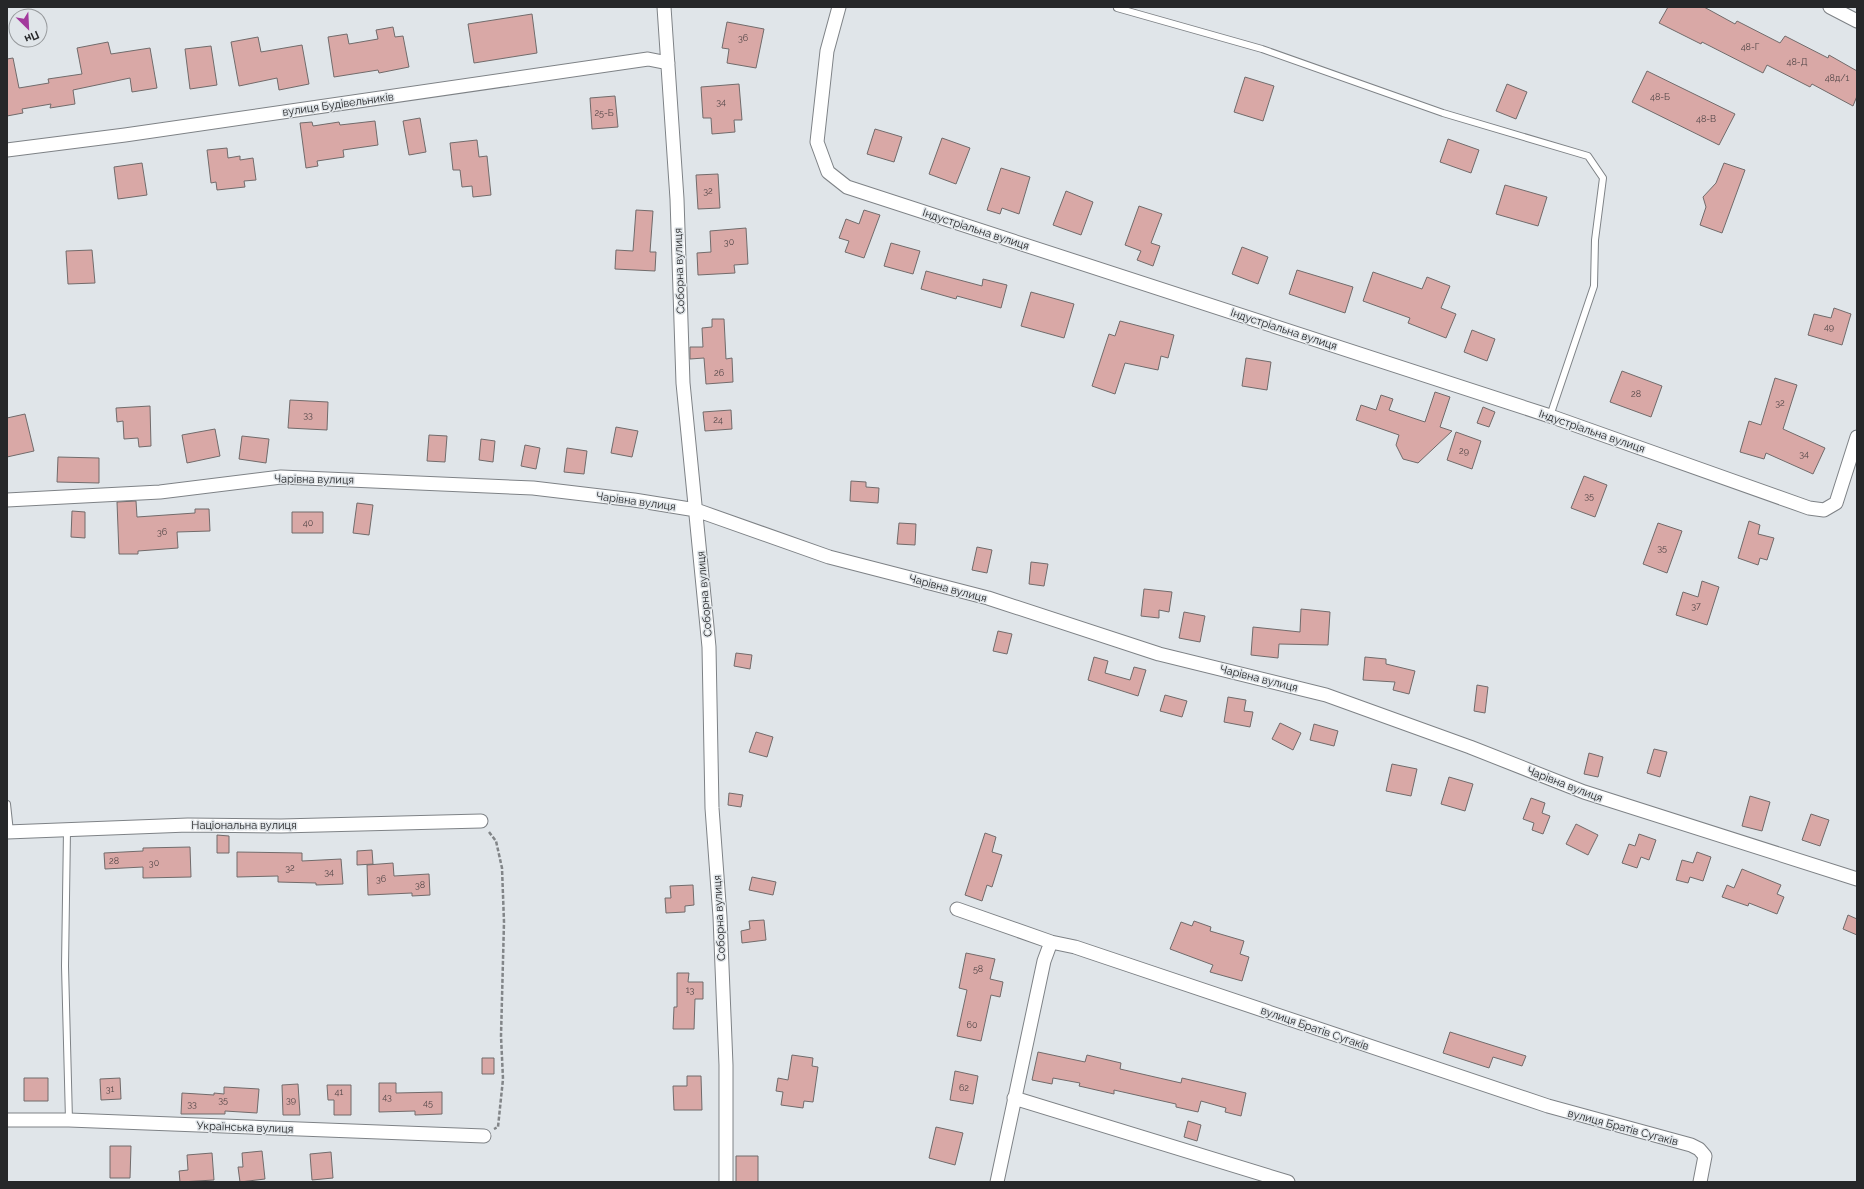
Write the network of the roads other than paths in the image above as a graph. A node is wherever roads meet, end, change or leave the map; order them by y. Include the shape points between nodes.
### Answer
1 (664, 7) edge
2 (839, 7) edge
3 (1830, 7) edge
4 (1117, 8) dead end
5 (1857, 21) edge
6 (668, 63) junction
7 (7, 150) edge
8 (1550, 416) junction
9 (1857, 437) edge
10 (7, 500) edge
11 (696, 510) junction
12 (7, 804) edge
13 (481, 821) road end
14 (68, 830) junction
15 (8, 832) edge
16 (1857, 880) edge
17 (957, 909) dead end
18 (1051, 942) junction
19 (1014, 1098) junction
20 (7, 1120) edge
21 (69, 1120) junction
22 (484, 1136) road end
23 (726, 1182) edge
24 (997, 1182) edge
25 (1288, 1182) edge
26 (1700, 1182) edge

1 - 6 street, Соборна вулиця
2 - 8 street, Індустріальна вулиця via 827,51 817,142 828,172 847,187
3 - 5 street
4 - 8 lane via 1262,49 1443,113 1588,156 1602,178 1595,240 1594,286
6 - 7 street, вулиця Будівельників via 648,59
6 - 11 street, Соборна вулиця via 677,199 683,383
8 - 9 street, Індустріальна вулиця via 1809,508 1824,510 1836,503
10 - 11 street, Чарівна вулиця via 160,492 288,477 533,488
11 - 16 street, Чарівна вулиця via 829,557 988,598 1159,654 1326,695 1470,747 1584,792
11 - 23 street, Соборна вулиця via 709,647 712,808 720,917 726,1065
12 - 15 lane
13 - 14 street, Національна вулиця
14 - 15 street, Національна вулиця
14 - 21 lane via 65,966
17 - 18 street
18 - 19 street via 1044,961
18 - 26 street, вулиця Братів Сугаків via 1075,947 1548,1106 1691,1146 1699,1149 1705,1156
19 - 24 street
19 - 25 street
20 - 21 street, Українська вулиця
21 - 22 street, Українська вулиця

